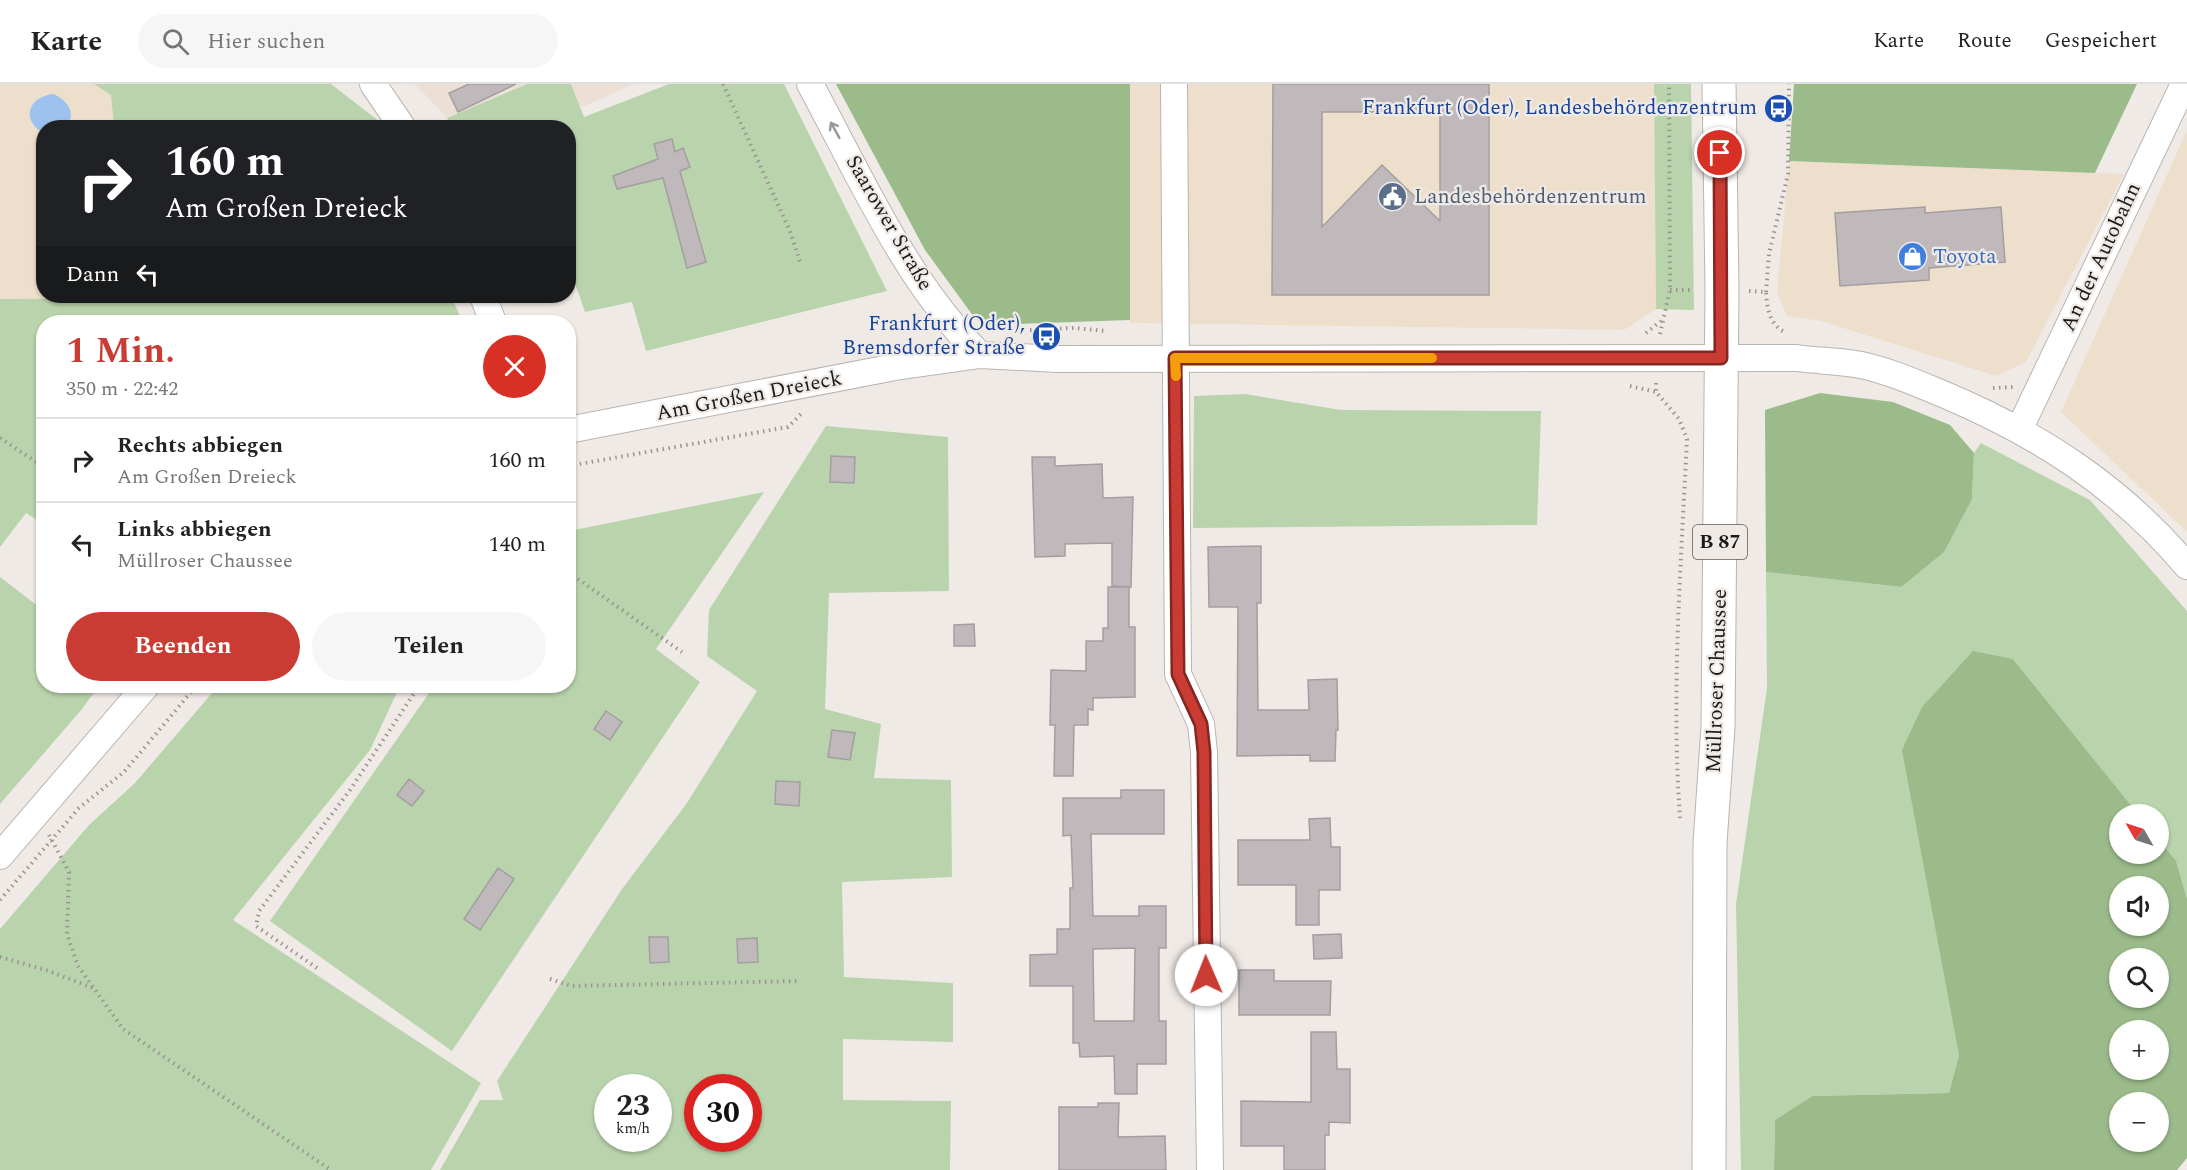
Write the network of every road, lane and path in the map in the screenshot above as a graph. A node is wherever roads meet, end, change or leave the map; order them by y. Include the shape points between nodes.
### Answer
1 (373, 84) edge
2 (723, 84) edge
3 (810, 84) edge
4 (1174, 84) edge
5 (1669, 84) edge
6 (1719, 84) edge
7 (1789, 84) edge
8 (2184, 84) edge
9 (398, 120) edge
10 (801, 264) dead end
11 (1766, 292) dead end
12 (980, 355) junction
13 (1175, 358) junction
14 (1656, 358) junction
15 (1721, 358) junction
16 (808, 407) dead end
17 (576, 428) edge
18 (2019, 430) junction
19 (0, 438) edge
20 (36, 462) edge
21 (576, 465) edge
22 (2187, 566) edge
23 (576, 579) edge
24 (682, 652) dead end
25 (140, 693) edge
26 (190, 693) edge
27 (413, 693) edge
28 (38, 813) junction
29 (1680, 822) dead end
30 (52, 840) junction
31 (0, 856) edge
32 (0, 900) edge
33 (0, 957) edge
34 (317, 968) dead end
35 (550, 979) dead end
36 (796, 981) dead end
37 (95, 989) junction
38 (331, 1170) edge
39 (1210, 1170) edge
40 (1709, 1170) edge

1 - 9 street
2 - 10 path via 790,231
12 -> 3 street, Saarower Straße via 937,304 901,249
4 - 13 street
5 - 14 path via 1670,290
6 - 15 main road, Müllroser Chaussee / B 87
7 - 11 path via 1788,174 1769,254
8 - 18 street, An der Autobahn
12 - 13 street, Am Großen Dreieck
12 - 17 street, Am Großen Dreieck
13 - 14 street, Am Großen Dreieck
13 - 39 street via 1178,674 1201,724 1204,752
14 - 15 street, Am Großen Dreieck
14 - 29 path via 1656,392 1678,419 1687,439 1676,683 1675,753
15 - 18 street via 1797,358 1861,365 1904,378
15 - 40 main road, Müllroser Chaussee / B 87 via 1718,727 1710,843
16 - 21 path via 789,427
18 - 22 street via 2069,458 2117,494
19 - 20 path
23 - 24 path
25 - 28 street
26 - 30 path via 124,772 79,808
27 - 34 path via 350,790 259,911 256,926
28 - 30 path
28 - 31 street
30 - 32 path
30 - 37 path via 69,872 67,934 78,966
33 - 37 path
35 - 36 path via 572,986
37 - 38 path via 123,1029

